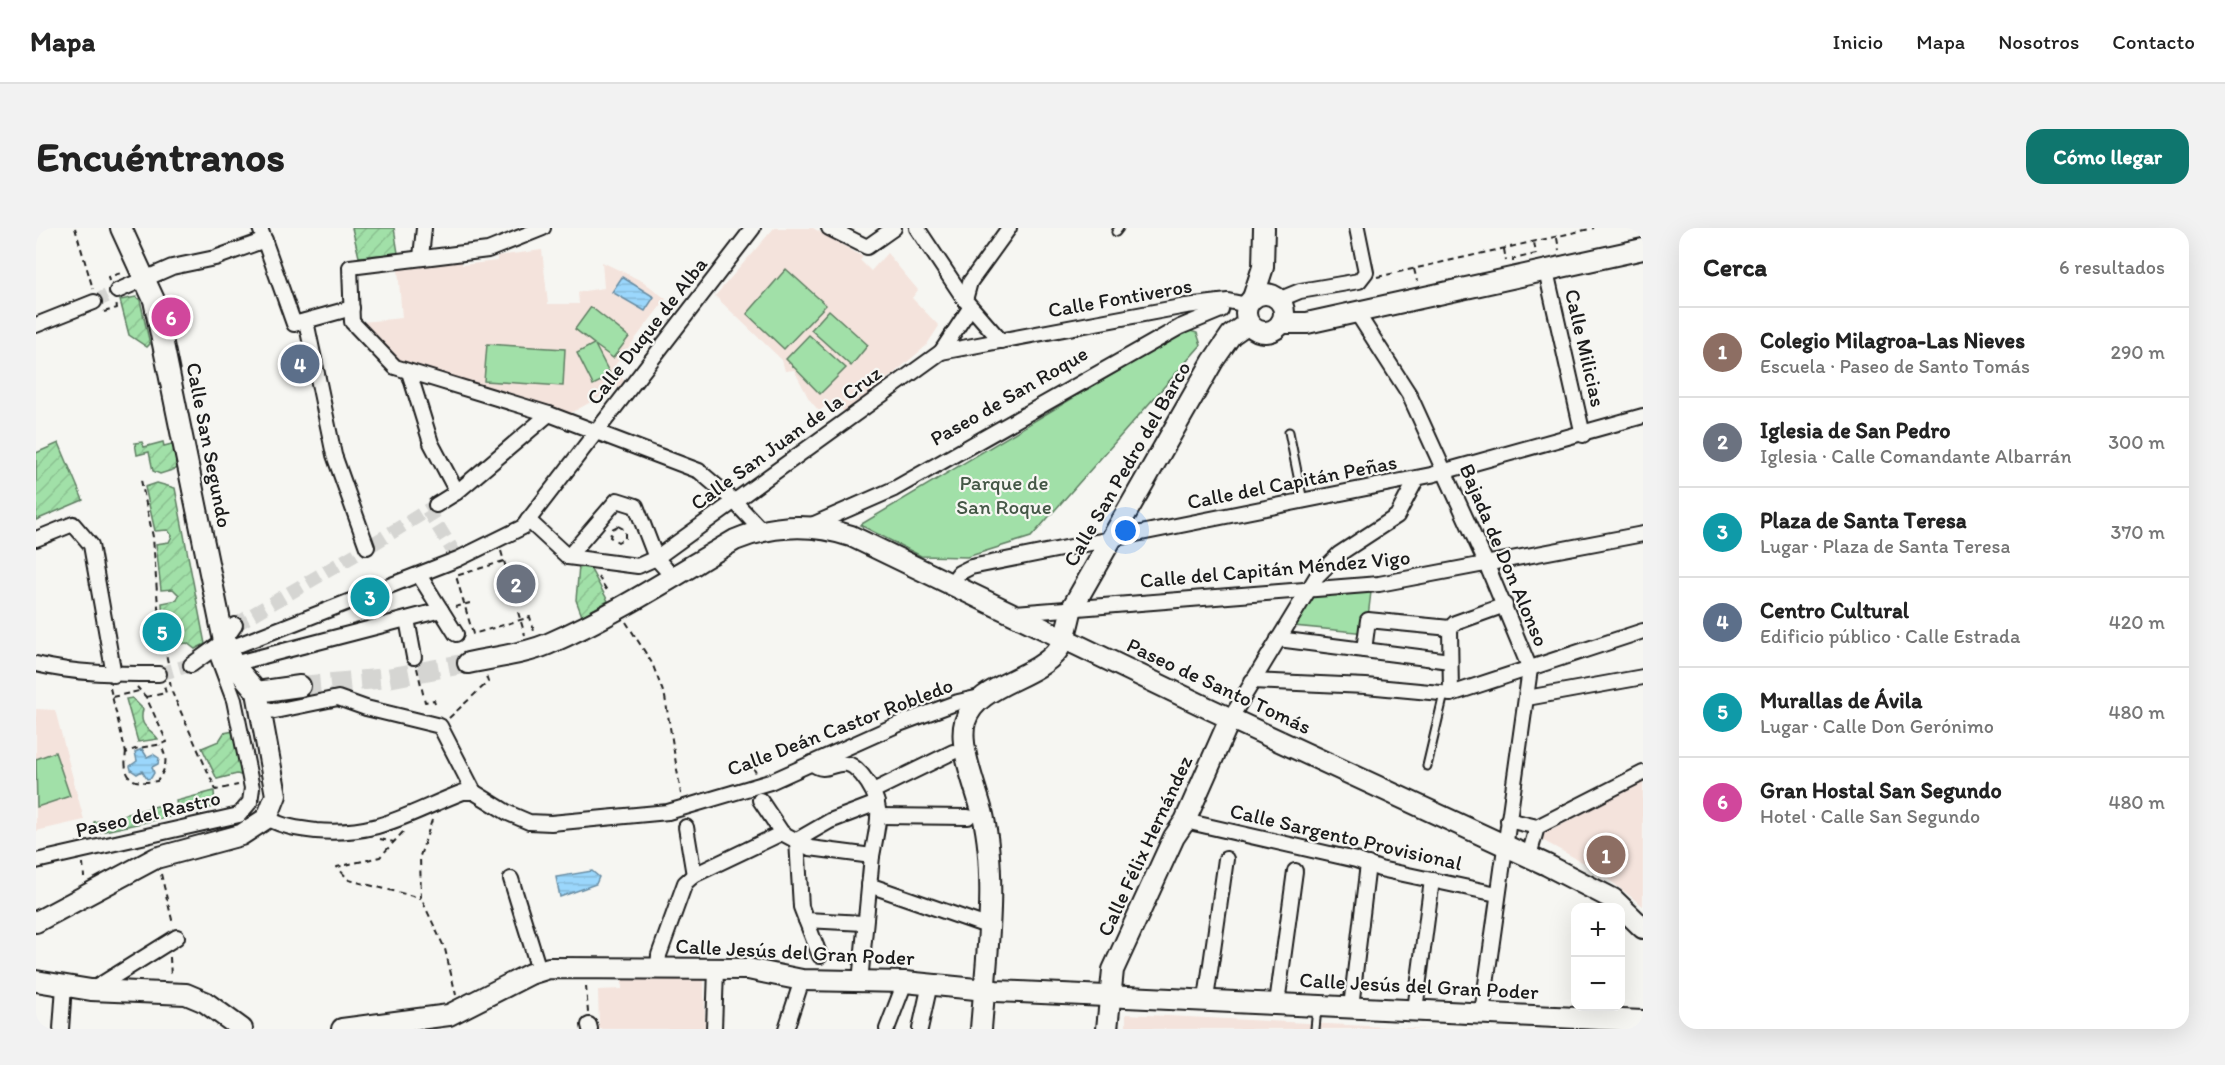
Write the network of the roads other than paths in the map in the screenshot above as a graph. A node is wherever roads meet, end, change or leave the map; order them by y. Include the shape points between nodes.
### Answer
1 (122, 228) edge
2 (423, 228) edge
3 (543, 228) edge
4 (753, 228) edge
5 (829, 228) edge
6 (894, 228) edge
7 (917, 228) edge
8 (1009, 228) edge
9 (1263, 228) edge
10 (1357, 228) edge
11 (264, 232) edge
12 (1643, 249) edge
13 (421, 257) junction
14 (1546, 271) junction
15 (146, 280) junction
16 (115, 294) tunnel mouth
17 (96, 302) tunnel mouth
18 (1219, 302) junction
19 (967, 304) junction
20 (1260, 304) junction
21 (1357, 313) junction
22 (352, 315) junction
23 (306, 321) junction
24 (1281, 324) junction
25 (36, 325) edge
26 (1001, 340) junction
27 (941, 352) junction
28 (409, 372) junction
29 (549, 414) junction
30 (1643, 416) edge
31 (595, 432) junction
32 (1289, 432) dead end
33 (1583, 435) junction
34 (1445, 472) junction
35 (1417, 478) junction
36 (457, 492) junction
37 (734, 501) junction
38 (1303, 501) junction
39 (436, 505) dead end
40 (528, 520) junction
41 (812, 525) junction
42 (761, 531) junction
43 (1643, 534) edge
44 (1112, 538) junction
45 (36, 539) edge
46 (367, 547) dead end
47 (568, 557) junction
48 (656, 558) junction
49 (1486, 563) junction
50 (418, 575) junction
51 (677, 575) junction
52 (951, 583) junction
53 (1307, 589) junction
54 (1505, 605) junction
55 (1072, 608) junction
56 (441, 610) junction
57 (1015, 614) junction
58 (407, 619) junction
59 (1450, 628) junction
60 (456, 634) dead end
61 (1641, 637) edge
62 (225, 639) junction
63 (1063, 639) junction
64 (1278, 639) junction
65 (1364, 650) junction
66 (414, 657) dead end
67 (1449, 661) junction
68 (468, 663) tunnel mouth
69 (36, 664) edge
70 (233, 664) junction
71 (191, 665) tunnel mouth
72 (1530, 669) junction
73 (166, 671) tunnel mouth
74 (110, 674) junction
75 (1643, 677) edge
76 (1252, 681) junction
77 (300, 686) tunnel mouth
78 (1447, 694) junction
79 (980, 697) junction
80 (1527, 698) junction
81 (258, 700) junction
82 (1230, 719) junction
83 (953, 752) dead end
84 (812, 763) junction
85 (1427, 766) dead end
86 (1643, 773) edge
87 (474, 792) junction
88 (760, 800) dead end
89 (877, 803) junction
90 (968, 817) dead end
91 (267, 818) junction
92 (1508, 820) junction
93 (1185, 821) junction
94 (686, 827) dead end
95 (1537, 827) junction
96 (782, 833) junction
97 (797, 840) junction
98 (1505, 844) junction
99 (872, 856) junction
100 (1529, 856) junction
101 (1226, 859) dead end
102 (36, 861) edge
103 (1368, 864) junction
104 (1295, 871) dead end
105 (694, 876) junction
106 (511, 879) dead end
107 (1432, 880) junction
108 (869, 885) junction
109 (1497, 894) junction
110 (806, 920) junction
111 (36, 922) edge
112 (864, 923) junction
113 (987, 926) junction
114 (1643, 928) edge
115 (173, 939) road end
116 (820, 956) dead end
117 (658, 969) junction
118 (716, 969) junction
119 (539, 970) junction
120 (802, 980) junction
121 (36, 981) edge
122 (860, 982) junction
123 (905, 982) junction
124 (930, 984) junction
125 (64, 986) junction
126 (92, 990) junction
127 (983, 990) junction
128 (1109, 996) junction
129 (1206, 999) junction
130 (1277, 1003) junction
131 (1317, 1005) junction
132 (1351, 1007) junction
133 (1415, 1010) junction
134 (1482, 1013) junction
135 (453, 1018) edge
136 (1638, 1018) edge
137 (1556, 1023) edge
138 (352, 1028) edge
139 (61, 1029) edge
140 (242, 1029) edge
141 (714, 1029) edge
142 (786, 1029) edge
143 (887, 1029) edge
144 (920, 1029) edge
145 (981, 1029) edge
146 (1107, 1029) edge
147 (1315, 1029) edge

1 - 15 street, Calle San Segundo
2 - 13 street
3 - 13 street via 488,250
4 - 31 street, Calle Duque de Alba
5 - 6 street via 867,246
7 - 19 street
8 - 19 street, Calle San Juan de la Cruz via 970,282
9 - 20 street
10 - 20 street via 1366,272 1359,281 1300,291
11 - 15 street via 215,258 172,267
11 - 23 street via 294,324
12 - 14 street
13 - 22 street via 350,267
14 - 21 street
14 - 33 street, Calle Milicias
15 - 16 street
15 - 62 street, Calle San Segundo via 175,394
17 - 25 street
18 - 20 street, Calle Fontiveros
18 - 26 street, Calle Fontiveros
18 - 41 street, Paseo de San Roque via 1221,310 1180,327 894,489
19 - 26 street
19 - 27 street, Calle San Juan de la Cruz
20 - 24 street via 1282,308
20 - 24 street via 1255,330 1274,330
20 - 44 street, Calle San Pedro del Barco via 1221,347
21 - 24 street
21 - 34 street, Bajada de Don Alonso via 1409,394
22 - 23 street
22 - 28 street via 395,367
23 - 46 street via 334,455
26 - 27 street, Calle San Juan de la Cruz
27 - 37 street, Calle San Juan de la Cruz
28 - 29 street
28 - 36 street via 431,443
29 - 31 street
29 - 36 street
30 - 33 street, Calle del Capitán Peñas
31 - 37 street via 699,471
31 - 40 street, Calle Duque de Alba
32 - 38 lane
33 - 34 street, Calle del Capitán Peñas
34 - 35 street, Calle del Capitán Peñas
34 - 49 street, Bajada de Don Alonso
35 - 38 street, Calle del Capitán Peñas
35 - 53 street via 1397,516 1339,554
36 - 39 street
37 - 42 street
37 - 48 street, Calle San Juan de la Cruz
38 - 44 street, Calle del Capitán Peñas
40 - 47 street
40 - 50 street, Calle Duque de Alba via 523,527 458,560
41 - 42 street, Paseo de Santo Tomás
41 - 52 street, Paseo de Santo Tomás via 851,536
42 - 51 street, Paseo de Santo Tomás via 735,540
43 - 49 street, Calle del Capitán Méndez Vigo
44 - 52 street, Calle del Capitán Peñas via 971,567
44 - 55 street, Calle San Pedro del Barco
45 - 74 street via 73,524 92,545
47 - 48 street via 638,566
47 - 48 street via 617,500 636,506
48 - 51 street
49 - 53 street, Calle del Capitán Méndez Vigo via 1395,582
49 - 54 street, Bajada de Don Alonso
50 - 56 street
50 - 62 street, Calle Duque de Alba via 233,647
51 - 68 street, Paseo de Santo Tomás via 539,647
52 - 57 street, Paseo de Santo Tomás
53 - 55 street, Calle del Capitán Méndez Vigo
53 - 64 street
54 - 59 street
54 - 72 street, Bajada de Don Alonso
55 - 57 street, Calle del Capitán Méndez Vigo
55 - 63 street, Calle San Pedro del Barco
56 - 58 street
56 - 60 street
57 - 63 street, Paseo de Santo Tomás
58 - 66 street
58 - 70 street
59 - 65 street via 1368,620
59 - 67 street
61 - 72 street
62 - 70 street, Calle San Segundo
62 - 71 street
62 - 102 street, Paseo del Rastro via 252,788 250,802 239,815
63 - 79 street via 1050,658
63 - 82 street, Paseo de Santo Tomás
64 - 65 street
64 - 76 street
65 - 67 street
67 - 78 street
69 - 74 street
70 - 81 street, Calle San Segundo
72 - 78 street
72 - 80 street, Bajada de Don Alonso
73 - 74 street
75 - 80 street
76 - 78 street
76 - 82 street
77 - 81 street
78 - 85 lane
79 - 84 street, Calle Deán Castor Robledo via 918,717
79 - 113 street via 971,708 963,734 991,854
80 - 92 street, Bajada de Don Alonso
81 - 87 street via 275,711 338,698 440,726
81 - 91 street via 276,795
82 - 93 street, Calle Félix Hernández
82 - 98 street, Paseo de Santo Tomás
83 - 89 street
84 - 87 street, Calle Deán Castor Robledo via 770,782 668,812 551,823 529,822
84 - 89 street via 826,770 848,764 854,767
86 - 95 street
87 - 91 street via 463,792 376,828 358,831 295,828
88 - 96 street
89 - 90 street
89 - 97 street via 830,821
89 - 99 street
91 - 111 street via 241,835 156,858
92 - 95 street
92 - 98 street, Bajada de Don Alonso
93 - 103 street, Calle Sargento Provisional
93 - 128 street, Calle Félix Hernández via 1113,970
94 - 105 street
95 - 100 street
96 - 97 street
96 - 105 street
97 - 99 street via 810,848
97 - 110 street via 801,908
98 - 100 street, Paseo de Santo Tomás
98 - 109 street, Bajada de Don Alonso
99 - 108 street
100 - 114 street, Paseo de Santo Tomás via 1612,899
101 - 129 street
103 - 107 street, Calle Sargento Provisional
103 - 132 street
104 - 130 street, Calle Jesús del Gran Poder
105 - 117 street via 680,892
106 - 119 street
107 - 109 street, Calle Sargento Provisional
107 - 133 street
108 - 112 street
108 - 113 street
109 - 134 street, Bajada de Don Alonso
110 - 112 street
110 - 116 street
112 - 122 street
113 - 127 street
115 - 126 street
117 - 118 street, Calle Jesús del Gran Poder
117 - 119 street, Calle Jesús del Gran Poder
118 - 120 street, Calle Jesús del Gran Poder via 748,969
118 - 141 street
119 - 135 street, Calle Jesús del Gran Poder
120 - 122 street, Calle Jesús del Gran Poder
120 - 142 street
121 - 125 street
122 - 123 street, Calle Jesús del Gran Poder
123 - 124 street, Calle Jesús del Gran Poder
123 - 143 street
124 - 127 street, Calle Jesús del Gran Poder
124 - 144 street
125 - 126 street
125 - 139 street
126 - 140 street via 186,994 205,1002
127 - 128 street, Calle Jesús del Gran Poder
127 - 145 street
128 - 129 street, Calle Jesús del Gran Poder
128 - 146 street, Calle Félix Hernández
129 - 130 street, Calle Jesús del Gran Poder
130 - 131 street, Calle Jesús del Gran Poder
131 - 132 street, Calle Jesús del Gran Poder
131 - 147 lane
132 - 133 street, Calle Jesús del Gran Poder
133 - 134 street, Calle Jesús del Gran Poder
134 - 137 street, Calle Jesús del Gran Poder
135 - 138 street, Calle Jesús del Gran Poder
136 - 137 street, Calle Jesús del Gran Poder

